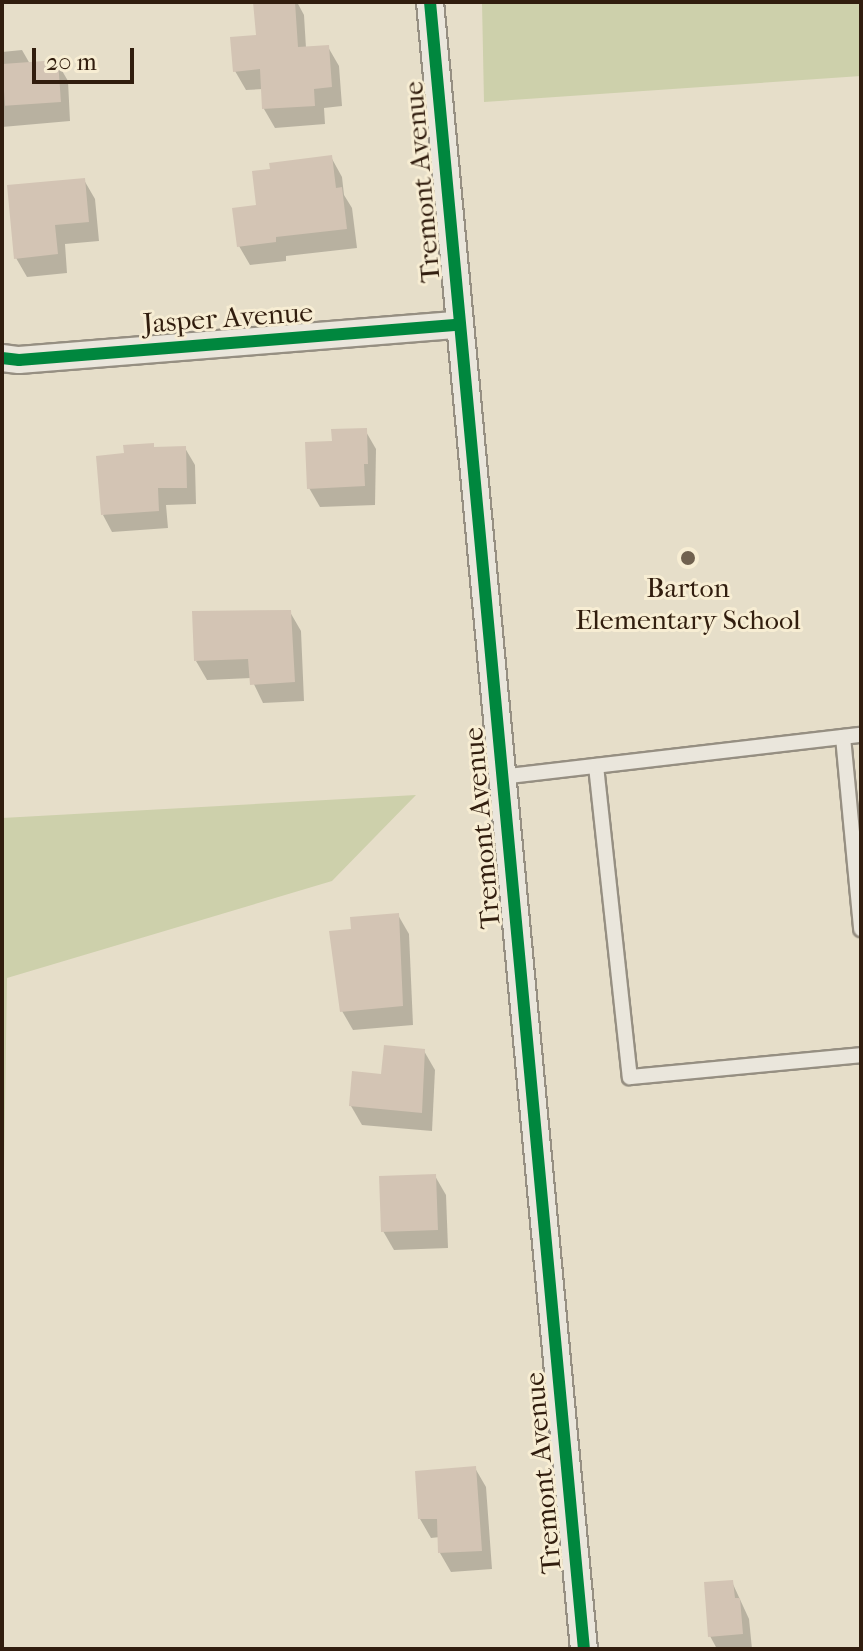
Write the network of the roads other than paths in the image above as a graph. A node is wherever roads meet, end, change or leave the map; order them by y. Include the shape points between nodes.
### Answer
1 (430, 2) edge
2 (458, 325) junction
3 (2, 358) edge
4 (861, 735) edge
5 (843, 737) junction
6 (596, 766) junction
7 (501, 777) junction
8 (861, 929) edge
9 (861, 1055) edge
10 (584, 1649) edge

1 - 2 street, Tremont Avenue
2 - 3 street, Jasper Avenue
2 - 7 street, Tremont Avenue
4 - 5 lane
5 - 6 lane
5 - 8 lane
6 - 7 lane
6 - 9 lane via 630,1077
7 - 10 street, Tremont Avenue

